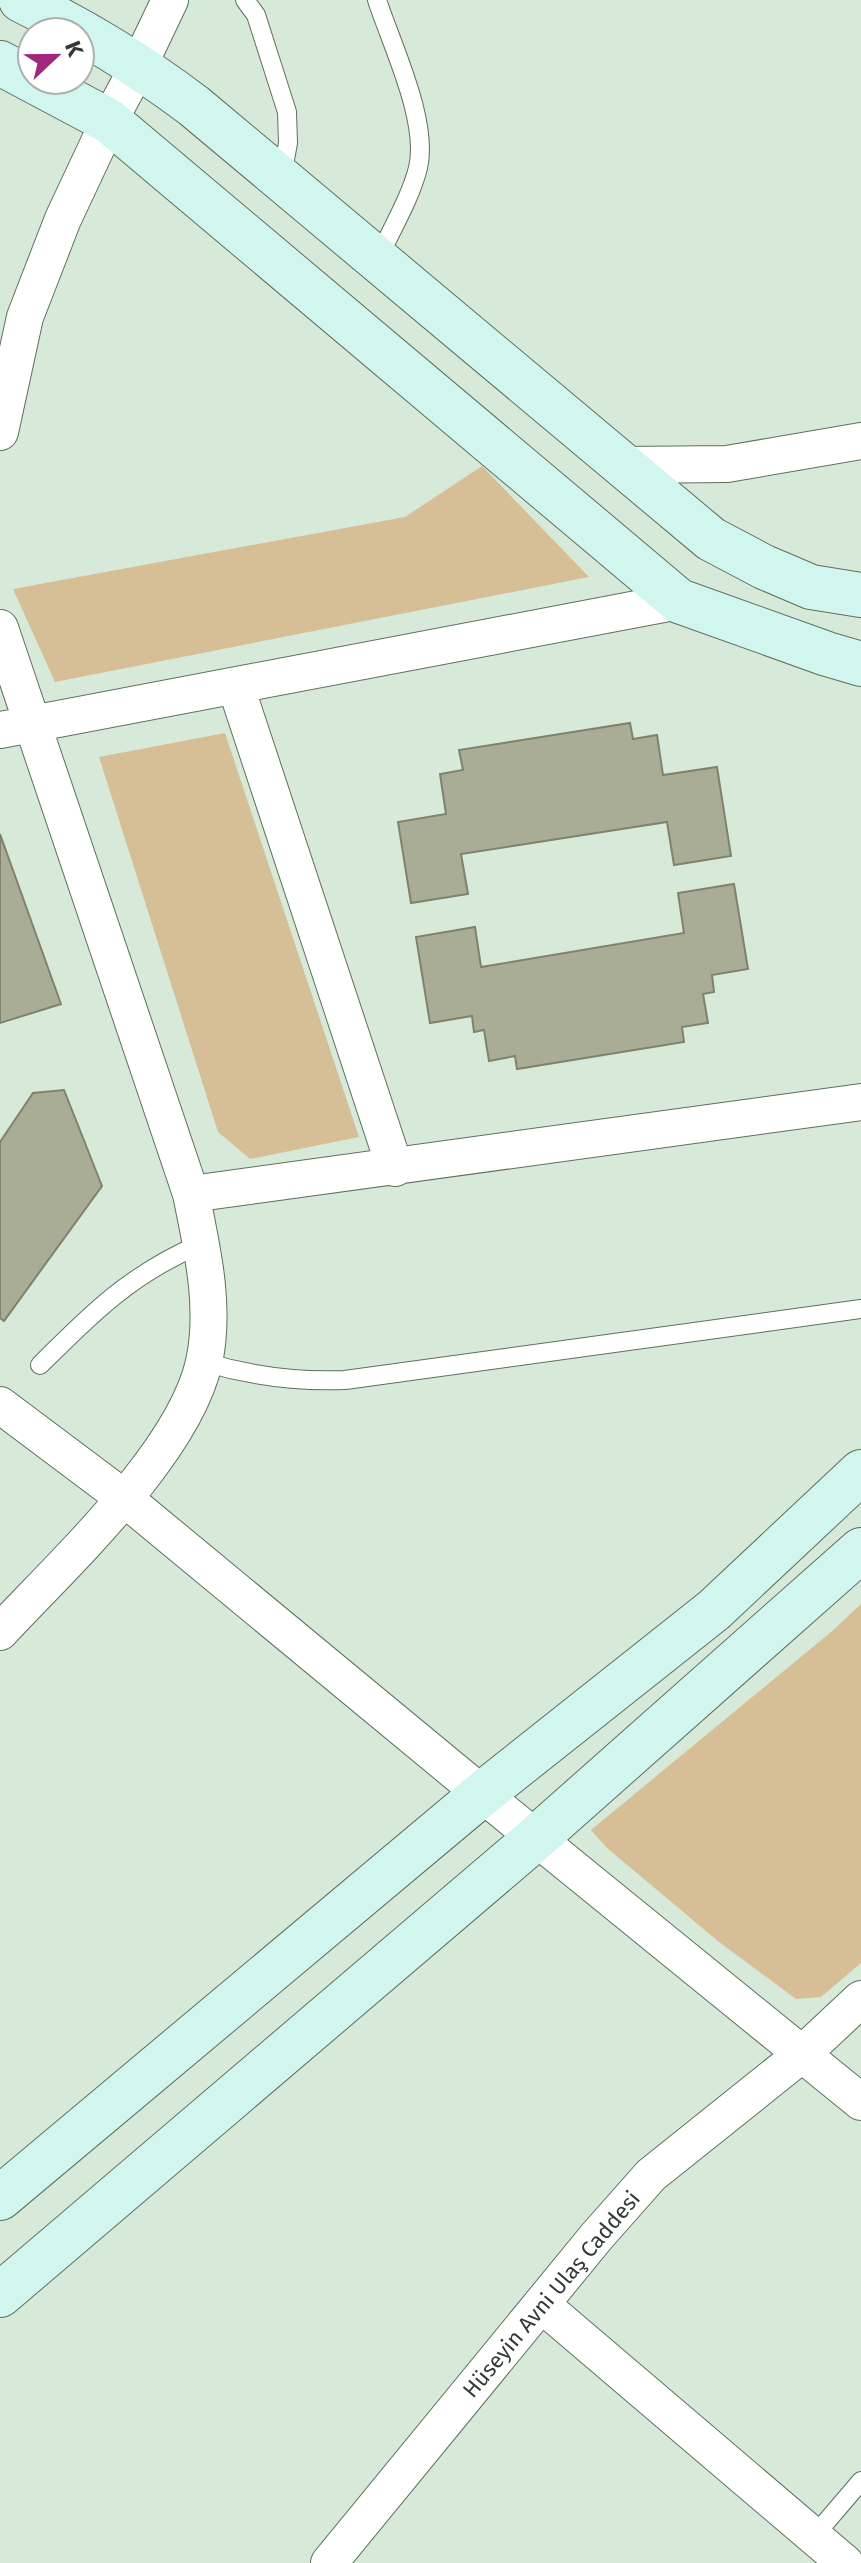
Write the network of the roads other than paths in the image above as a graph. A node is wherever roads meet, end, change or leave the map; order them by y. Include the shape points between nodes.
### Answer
1 (21, 0) edge
2 (170, 0) edge
3 (245, 0) edge
4 (377, 0) edge
5 (0, 63) edge
6 (139, 65) junction
7 (109, 121) junction
8 (281, 179) junction
9 (378, 259) junction
10 (0, 432) edge
11 (861, 441) edge
12 (623, 465) junction
13 (861, 595) edge
14 (679, 601) junction
15 (0, 628) edge
16 (861, 664) edge
17 (236, 687) junction
18 (16, 728) edge
19 (861, 1102) edge
20 (395, 1168) junction
21 (191, 1194) junction
22 (201, 1244) junction
23 (861, 1309) edge
24 (204, 1362) junction
25 (40, 1365) dead end
26 (0, 1405) edge
27 (861, 1472) edge
28 (124, 1498) junction
29 (861, 1550) edge
30 (0, 1632) edge
31 (482, 1794) junction
32 (536, 1838) junction
33 (861, 1999) edge
34 (801, 2055) junction
35 (861, 2102) edge
36 (0, 2198) edge
37 (0, 2295) edge
38 (541, 2304) junction
39 (861, 2481) edge
40 (814, 2536) junction
41 (329, 2563) edge
42 (845, 2563) edge

1 - 6 main road
2 - 6 street
3 - 8 lane via 256,15 287,112
4 - 9 lane via 419,122 420,149 411,186
5 - 7 main road
6 - 7 street
6 - 8 main road
7 - 10 street via 25,317
7 - 14 main road
8 - 9 main road
9 - 12 main road
11 - 12 street via 727,464
12 - 13 main road via 711,539 811,587
14 - 16 main road
14 - 17 street
15 - 18 street
17 - 18 street
17 - 20 street
18 - 21 street
19 - 20 street
20 - 21 street
21 - 22 street
22 - 24 street via 210,1311
22 - 25 lane via 123,1287
23 - 24 lane via 345,1380 244,1374
24 - 28 street via 190,1403
26 - 28 street
27 - 31 main road via 714,1610
28 - 30 street
28 - 31 street
29 - 32 main road
31 - 32 street
31 - 36 main road
32 - 34 street
32 - 37 main road
33 - 34 street, Hüseyin Avni Ulaş Caddesi
34 - 35 street
34 - 38 street, Hüseyin Avni Ulaş Caddesi via 651,2175
38 - 40 street
38 - 41 street, Hüseyin Avni Ulaş Caddesi
39 - 40 lane
40 - 42 street

